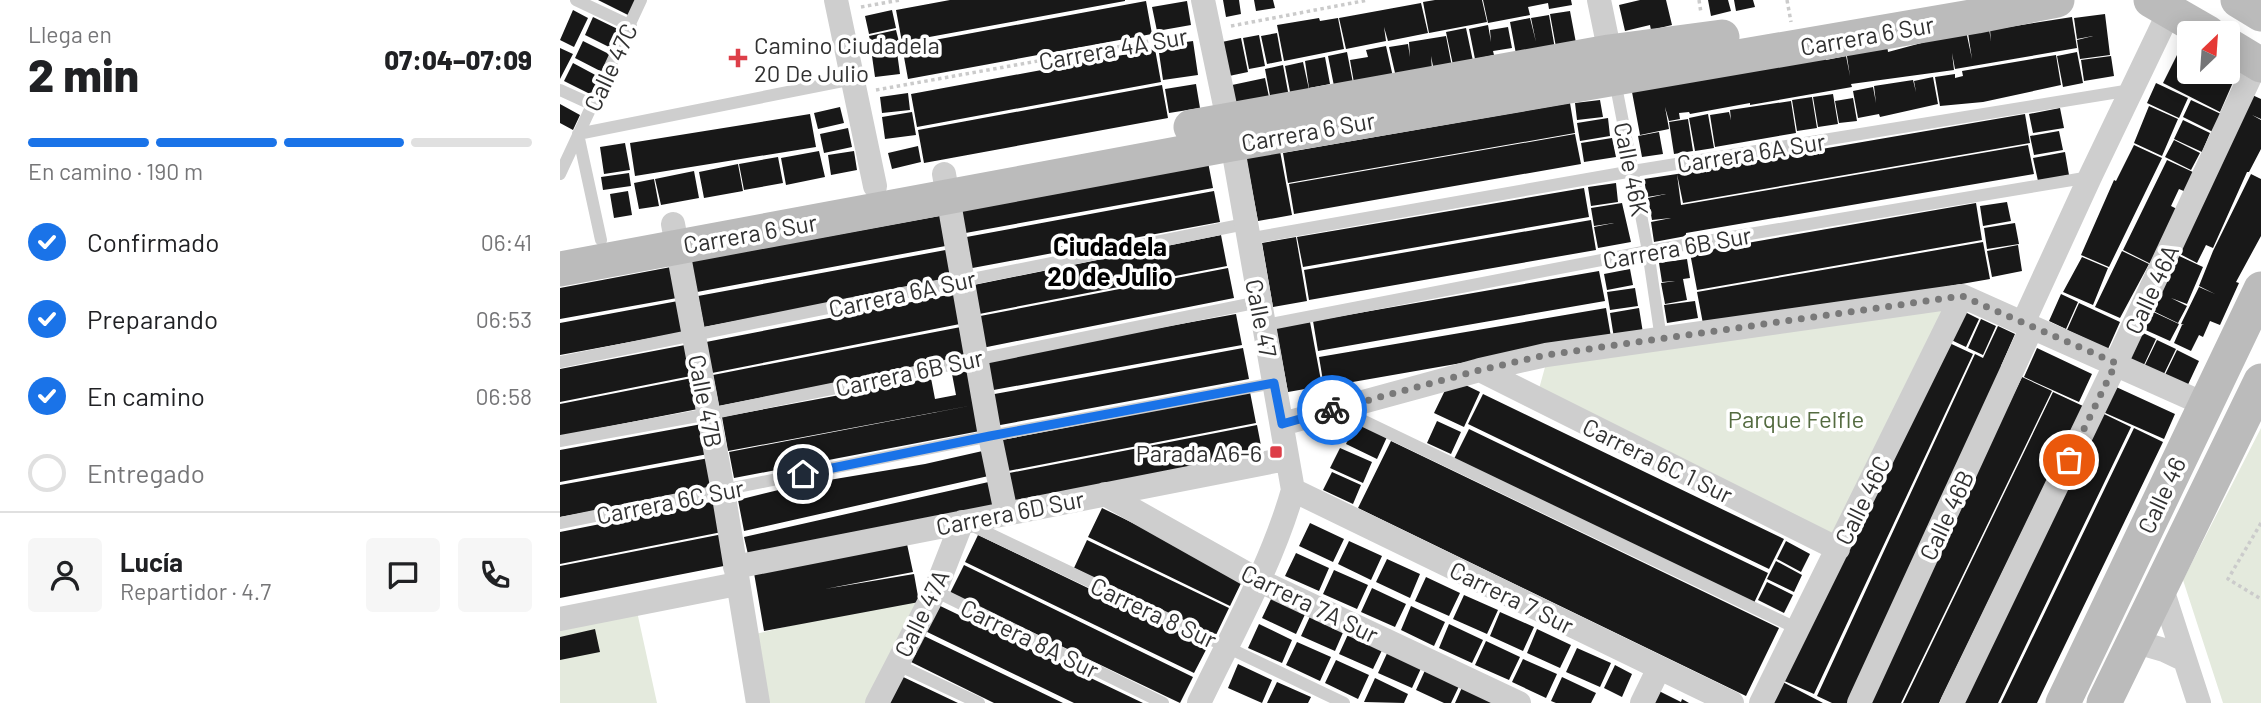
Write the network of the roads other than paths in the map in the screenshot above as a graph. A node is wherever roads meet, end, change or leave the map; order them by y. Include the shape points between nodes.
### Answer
1 (576, 0) edge
2 (641, 0) edge
3 (1203, 0) edge
4 (1599, 0) edge
5 (1936, 0) edge
6 (2057, 0) edge
7 (2238, 0) edge
8 (2160, 5) edge
9 (837, 6) edge
10 (1976, 8) edge
11 (1790, 12) edge
12 (2261, 14) edge
13 (2187, 21) edge
14 (631, 26) junction
15 (2248, 58) edge
16 (1612, 66) junction
17 (855, 87) junction
18 (560, 90) edge
19 (2131, 90) junction
20 (593, 106) junction
21 (1230, 132) junction
22 (578, 134) junction
23 (1633, 171) junction
24 (560, 174) edge
25 (2090, 177) junction
26 (946, 185) junction
27 (875, 186) junction
28 (1246, 231) junction
29 (675, 235) junction
30 (600, 240) junction
31 (560, 248) edge
32 (1648, 251) junction
33 (560, 270) edge
34 (963, 280) junction
35 (2261, 289) edge
36 (1962, 296) junction
37 (1262, 313) junction
38 (2028, 325) junction
39 (694, 336) junction
40 (1661, 339) junction
41 (978, 358) junction
42 (560, 362) edge
43 (2116, 363) junction
44 (1480, 370) junction
45 (2261, 381) edge
46 (1274, 383) junction
47 (2204, 404) junction
48 (1338, 408) junction
49 (709, 414) junction
50 (1282, 424) junction
51 (990, 436) junction
52 (560, 441) edge
53 (1286, 459) junction
54 (1293, 490) junction
55 (723, 491) junction
56 (1105, 494) junction
57 (1006, 513) junction
58 (963, 522) junction
59 (560, 523) edge
60 (1838, 549) junction
61 (736, 575) junction
62 (1258, 580) junction
63 (2161, 586) junction
64 (935, 592) junction
65 (560, 619) edge
66 (1798, 629) junction
67 (2133, 641) junction
68 (1227, 646) junction
69 (2185, 660) junction
70 (896, 664) junction
71 (1659, 668) junction
72 (2091, 697) edge
73 (758, 703) edge
74 (877, 703) edge
75 (979, 703) edge
76 (1163, 703) edge
77 (1199, 703) edge
78 (1343, 703) edge
79 (1519, 703) edge
80 (1642, 703) edge
81 (1732, 703) edge
82 (1761, 703) edge
83 (1859, 703) edge
84 (1952, 703) edge
85 (2199, 703) edge

1 - 14 lane
2 - 14 lane, Calle 47C
3 - 21 street, Calle 47
4 - 16 street, Calle 46K
5 - 11 street, Carrera 6 Sur
6 - 10 street, Carrera 6 Sur
7 - 12 street
8 - 13 street
8 - 19 street, Calle 46B
9 - 17 street
10 - 16 street, Carrera 6 Sur
11 - 16 street, Carrera 6 Sur
14 - 20 lane, Calle 47C
15 - 43 street, Calle 46A
16 - 21 street, Carrera 6 Sur
16 - 23 lane, Calle 46K
17 - 22 lane
17 - 27 street
18 - 20 lane
19 - 23 lane, Carrera 6A Sur
19 - 25 street, Calle 46B
20 - 22 lane, Calle 47C
21 - 26 street, Carrera 6 Sur
21 - 28 street, Calle 47
22 - 24 lane, Calle 47C
22 - 30 lane, Calle 47C
23 - 28 lane, Carrera 6A Sur
23 - 32 lane, Calle 46K
25 - 32 lane, Carrera 6B Sur
25 - 38 street, Calle 46B
26 - 27 street, Carrera 6 Sur
26 - 29 street, Carrera 6 Sur
26 - 34 street
27 - 29 street, Carrera 6 Sur
28 - 34 lane, Carrera 6A Sur
28 - 37 street, Calle 47
29 - 30 street, Carrera 6 Sur
29 - 33 street, Carrera 6 Sur
29 - 39 street, Calle 47B
30 - 31 street, Carrera 6 Sur
32 - 37 lane, Carrera 6B Sur
32 - 40 lane, Calle 46K
34 - 39 lane, Carrera 6A Sur
34 - 41 street
35 - 47 street, Calle 46
36 - 38 street
36 - 40 street
36 - 60 street, Calle 46C
37 - 41 lane, Carrera 6B Sur
37 - 46 street, Calle 47
38 - 43 street
38 - 83 street, Calle 46B
39 - 42 lane, Carrera 6A Sur
39 - 49 street, Calle 47B
40 - 44 street via 1546,355
41 - 49 lane, Carrera 6B Sur
41 - 51 street
43 - 47 street
43 - 84 street, Calle 46A
44 - 48 street
44 - 60 street, Carrera 6C 1 Sur
45 - 63 street, Calle 46
46 - 50 street, Calle 47
46 - 51 lane, Carrera 6C Sur
47 - 72 street, Calle 46
48 - 50 street
48 - 66 lane
49 - 52 lane, Carrera 6B Sur
49 - 55 street, Calle 47B
50 - 53 street, Calle 47
51 - 55 lane, Carrera 6C Sur
51 - 57 street
53 - 54 street, Calle 47
53 - 56 street, Carrera 6D Sur
54 - 62 street, Calle 47
54 - 71 street, Carrera 7 Sur
55 - 59 lane, Carrera 6C Sur
55 - 61 street, Calle 47B
56 - 57 street, Carrera 6D Sur
56 - 62 street, Carrera 7A Sur
57 - 58 street, Carrera 6D Sur
58 - 61 street, Carrera 6D Sur
58 - 64 street, Calle 47A
58 - 68 lane, Carrera 8 Sur
60 - 66 street, Calle 46C
61 - 65 street, Carrera 6D Sur
61 - 73 street, Calle 47B
62 - 68 street, Calle 47
62 - 79 street, Carrera 7A Sur
63 - 67 street, Calle 46
63 - 69 street
64 - 70 street, Calle 47A
64 - 76 lane, Carrera 8A Sur
66 - 82 street, Calle 46C
67 - 69 street
67 - 72 street, Calle 46
68 - 77 street, Calle 47
68 - 78 lane, Carrera 8 Sur
69 - 85 street
70 - 74 street, Calle 47A
70 - 75 lane
71 - 80 street
71 - 81 street, Carrera 7 Sur

